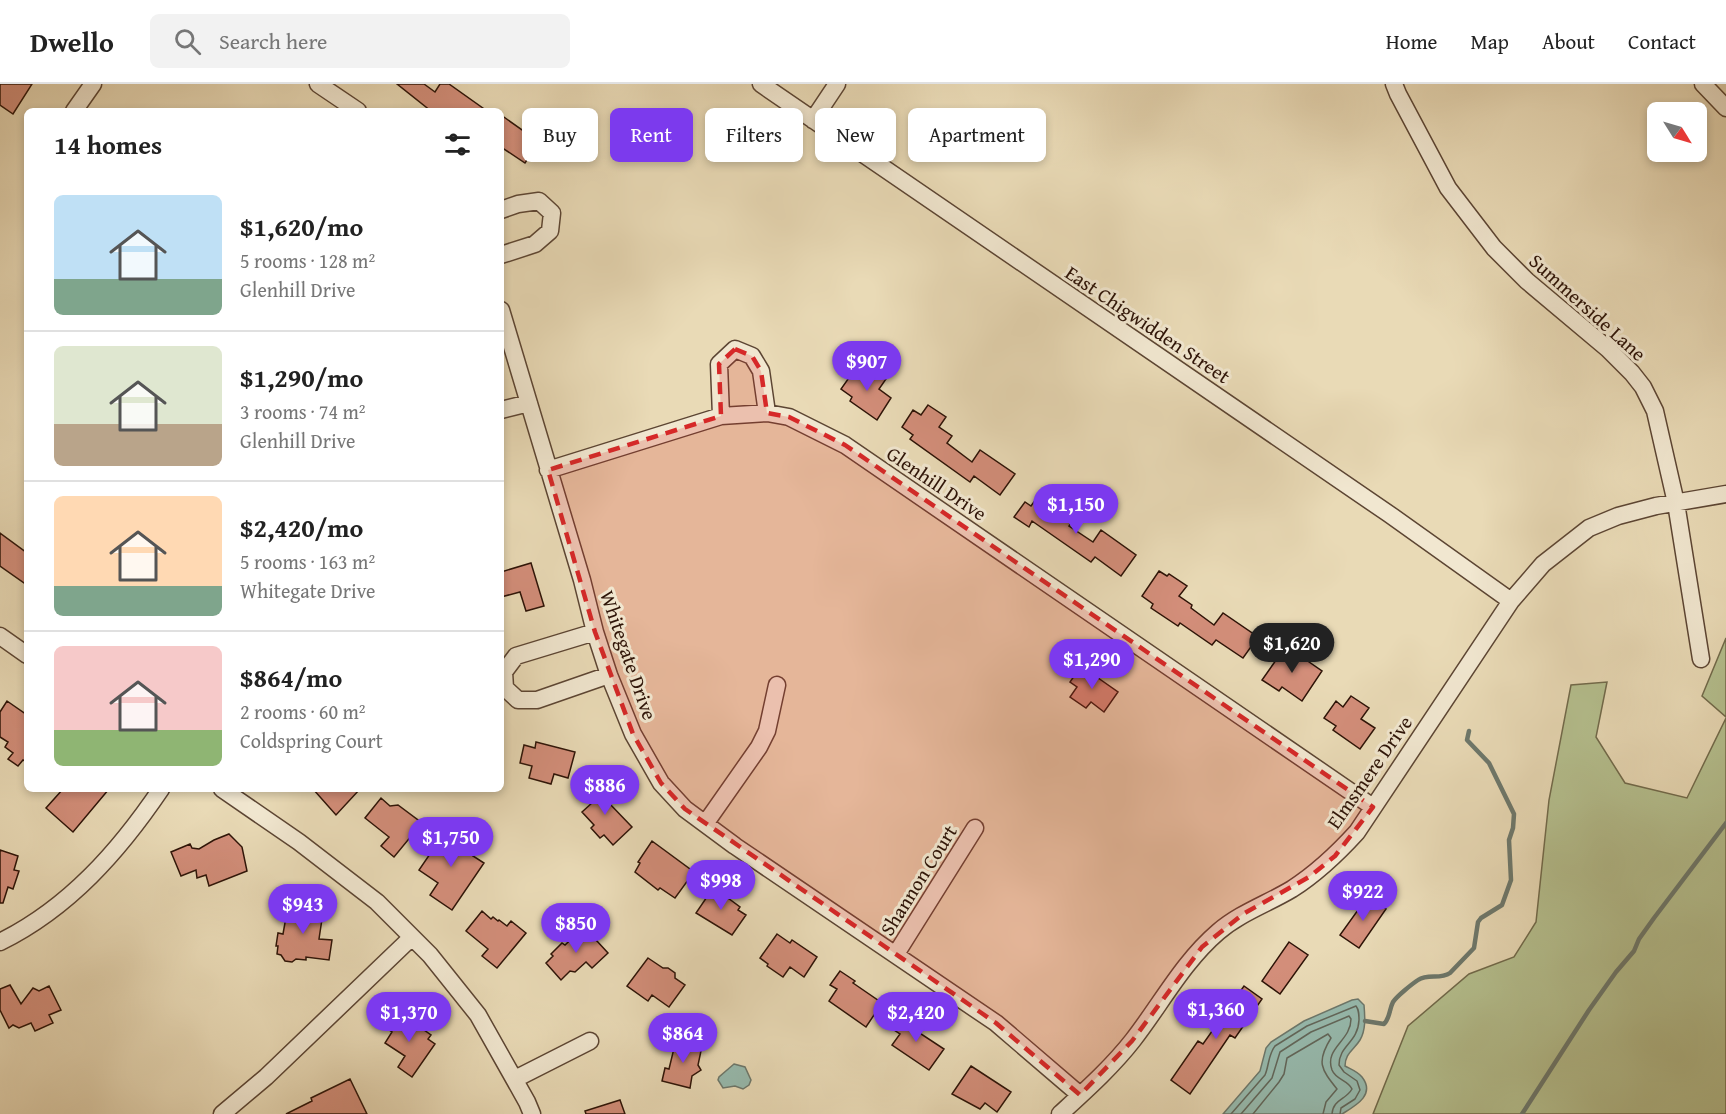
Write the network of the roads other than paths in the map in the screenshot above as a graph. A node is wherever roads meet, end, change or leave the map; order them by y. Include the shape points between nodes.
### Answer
1 (93, 84) edge
2 (318, 84) edge
3 (761, 84) edge
4 (837, 84) edge
5 (1394, 84) edge
6 (1703, 84) edge
7 (76, 108) edge
8 (353, 108) edge
9 (1726, 108) edge
10 (813, 120) junction
11 (504, 209) edge
12 (504, 254) edge
13 (504, 320) edge
14 (528, 403) junction
15 (504, 410) edge
16 (767, 413) junction
17 (721, 416) junction
18 (548, 470) junction
19 (1726, 494) edge
20 (1676, 503) junction
21 (1510, 601) junction
22 (595, 632) junction
23 (0, 636) edge
24 (24, 653) edge
25 (1701, 659) dead end
26 (609, 675) junction
27 (777, 685) dead end
28 (160, 792) edge
29 (226, 792) edge
30 (1373, 807) junction
31 (705, 824) junction
32 (975, 828) dead end
33 (412, 937) junction
34 (0, 942) edge
35 (896, 954) junction
36 (590, 1041) dead end
37 (515, 1079) junction
38 (1080, 1095) junction
39 (222, 1114) edge
40 (532, 1114) edge
41 (1059, 1114) edge

1 - 7 street
2 - 8 street
3 - 10 street, East Chigwidden Street
4 - 10 street
5 - 20 street, Summerside Lane via 1448,188 1494,248 1608,349 1643,387 1655,411
6 - 9 street
10 - 21 street, East Chigwidden Street via 1380,507
11 - 12 street via 539,201 552,213 550,231 535,244
13 - 14 street, Whitegate Drive
14 - 15 street
14 - 18 street, Whitegate Drive
16 - 17 street, Glenhill Drive
16 - 17 street via 762,371 752,356 735,349 719,364
16 - 30 street, Glenhill Drive via 789,417 844,445
17 - 18 street, Glenhill Drive
18 - 22 street, Whitegate Drive
19 - 20 street, Elmsmere Drive
20 - 21 street, Elmsmere Drive via 1618,516 1589,528 1543,564
20 - 25 street, Summerside Lane
21 - 30 street, Elmsmere Drive
22 - 26 street, Whitegate Drive
22 - 26 street via 516,656 504,672 505,688 518,700 537,700
23 - 24 street
26 - 31 street, Whitegate Drive via 633,734 661,783
27 - 31 street via 767,731 759,747
28 - 34 street via 106,862 68,897
29 - 33 street via 377,902
30 - 38 street, Elmsmere Drive via 1335,856 1290,890 1243,914 1202,947 1132,1041
31 - 35 street, Whitegate Drive
32 - 35 street, Shannon Court
33 - 37 street via 478,1015
33 - 39 street
35 - 38 street, Whitegate Drive via 996,1023
36 - 37 street
37 - 40 street
38 - 41 street, Elmsmere Drive

